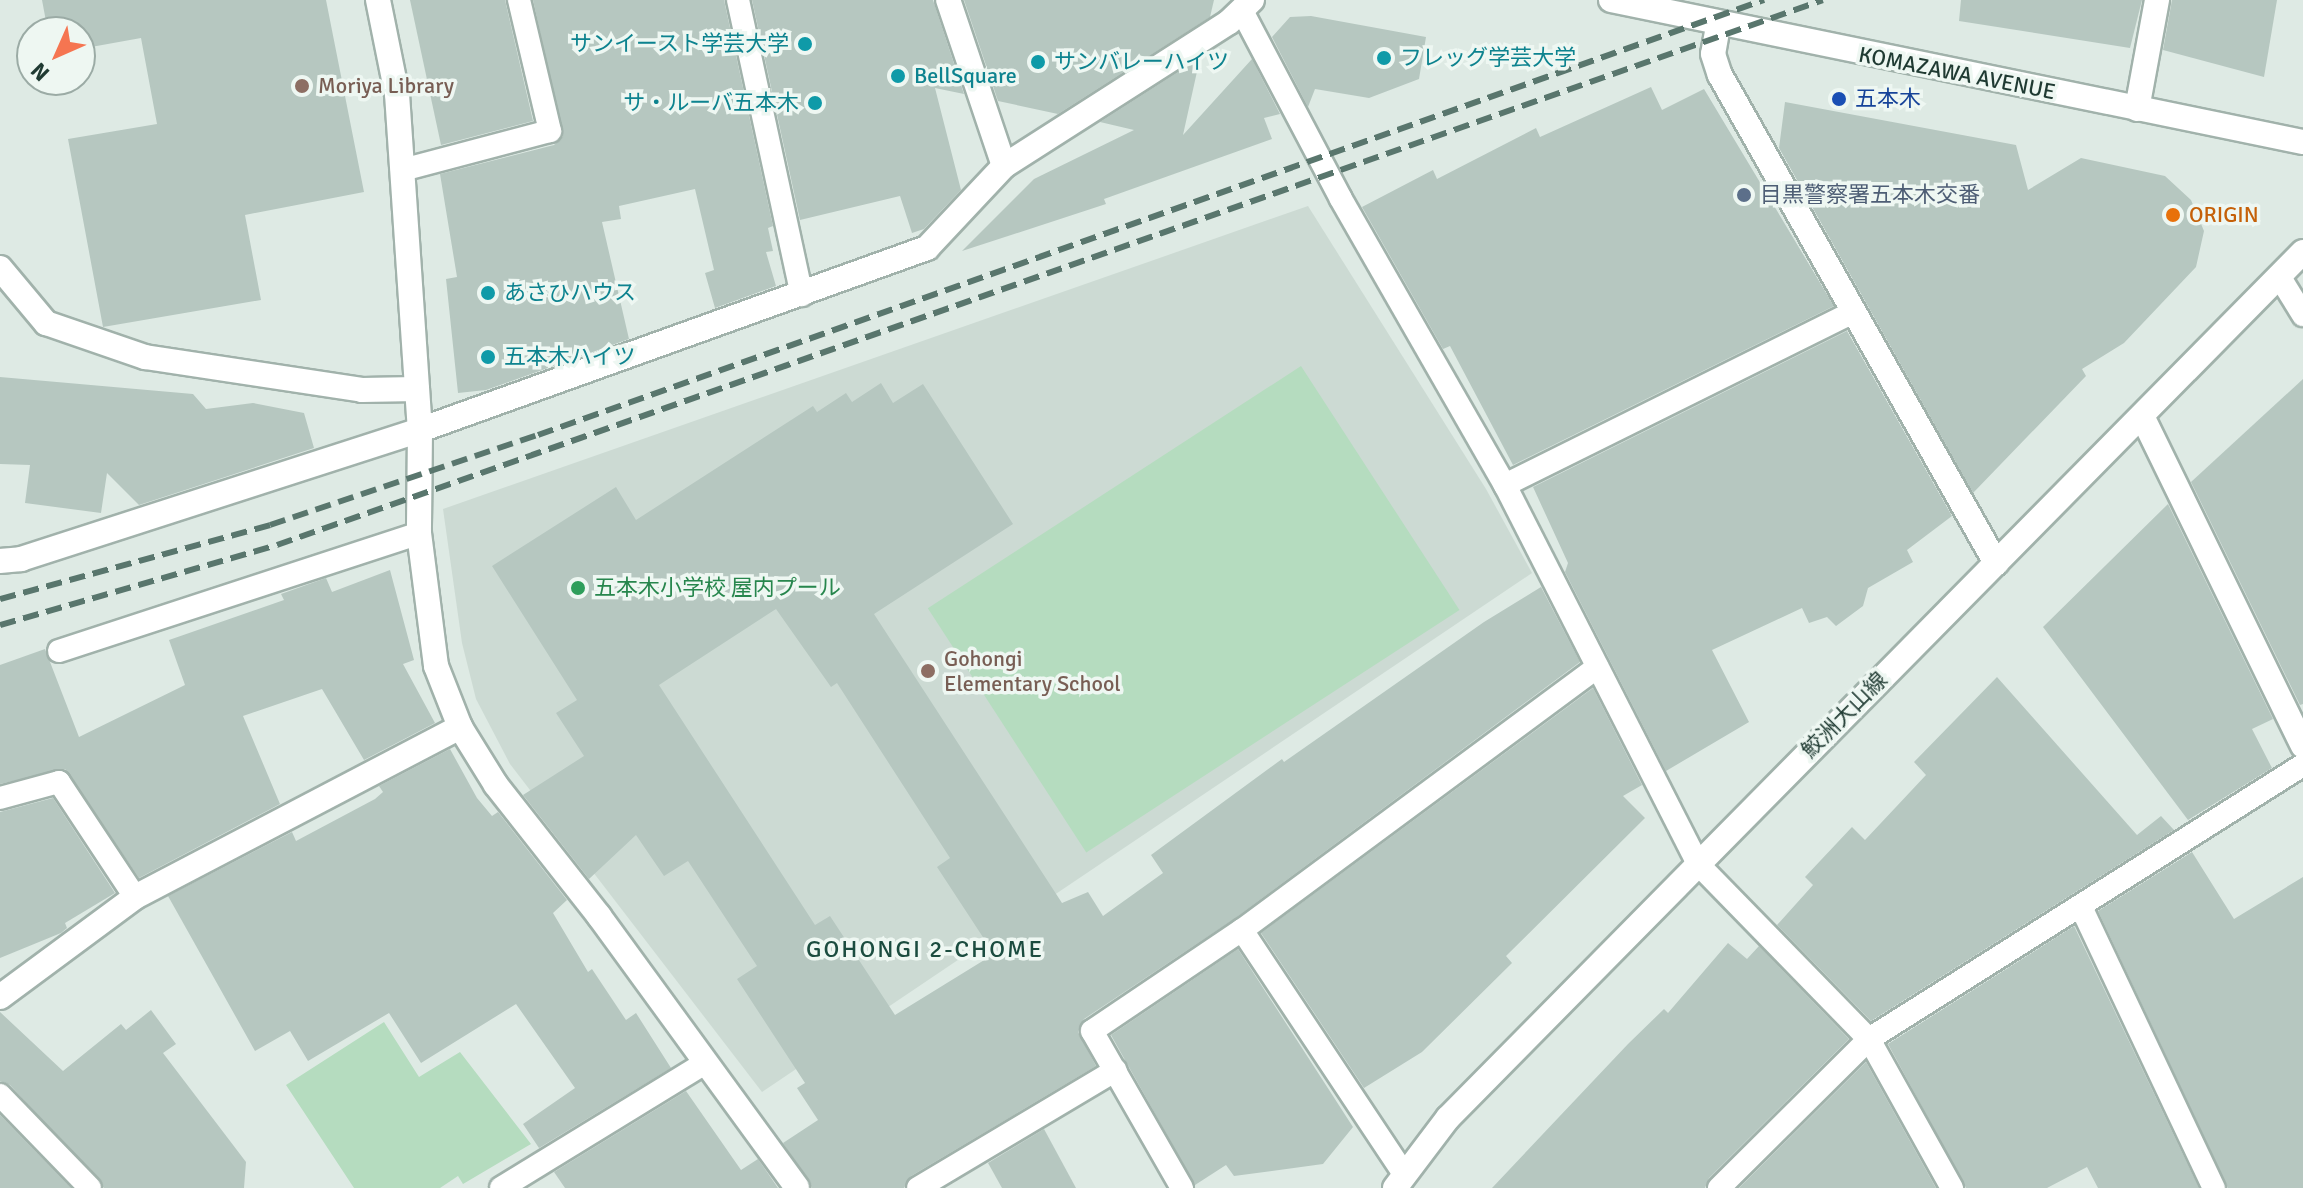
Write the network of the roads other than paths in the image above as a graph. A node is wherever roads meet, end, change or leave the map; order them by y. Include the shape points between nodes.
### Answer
1 (378, 0) edge
2 (519, 0) edge
3 (738, 0) edge
4 (948, 0) edge
5 (1611, 0) edge
6 (2157, 0) edge
7 (1247, 6) edge
8 (1687, 9) edge
9 (1718, 26) junction
10 (2137, 109) junction
11 (2303, 142) edge
12 (1004, 166) junction
13 (402, 170) junction
14 (2303, 252) edge
15 (0, 268) edge
16 (2279, 276) junction
17 (802, 295) junction
18 (1854, 312) junction
19 (2303, 315) edge
20 (417, 389) junction
21 (2142, 416) junction
22 (420, 430) junction
23 (1505, 485) junction
24 (419, 533) junction
25 (0, 561) edge
26 (1996, 563) junction
27 (59, 651) dead end
28 (1597, 667) junction
29 (460, 727) junction
30 (2303, 746) edge
31 (2303, 765) edge
32 (0, 798) edge
33 (1698, 864) junction
34 (135, 897) junction
35 (2081, 907) junction
36 (1242, 930) junction
37 (0, 997) edge
38 (1869, 1039) junction
39 (705, 1063) junction
40 (1116, 1070) junction
41 (0, 1095) edge
42 (1406, 1184) edge
43 (90, 1188) edge
44 (501, 1188) edge
45 (797, 1188) edge
46 (918, 1188) edge
47 (1182, 1188) edge
48 (1719, 1188) edge
49 (1952, 1188) edge
50 (2214, 1188) edge

1 - 13 street via 397,94
2 - 13 lane via 550,131
3 - 17 lane
4 - 12 street
5 - 8 street, KOMAZAWA AVENUE
6 - 10 street
7 - 12 street
7 - 23 lane via 1341,199
8 - 9 street, KOMAZAWA AVENUE
9 - 10 street, KOMAZAWA AVENUE
9 - 18 street via 1713,54 1720,75
10 - 11 street, KOMAZAWA AVENUE
12 - 17 street via 927,248
13 - 20 street
14 - 16 street, 鮫洲大山線
15 - 20 street via 46,323 145,357 362,390
16 - 19 lane
16 - 21 street, 鮫洲大山線
17 - 22 street
18 - 23 lane
18 - 26 street
20 - 22 street
21 - 26 street, 鮫洲大山線
21 - 30 street
22 - 24 street
22 - 25 street via 21,559
23 - 28 lane
24 - 27 lane
24 - 29 street via 436,666
26 - 33 street, 鮫洲大山線
28 - 33 lane
28 - 36 lane
29 - 34 street
29 - 39 street via 496,785
31 - 35 lane
32 - 34 lane via 59,782
33 - 38 lane
33 - 42 street, 鮫洲大山線 via 1448,1118
34 - 37 street
35 - 38 lane
35 - 50 lane
36 - 40 lane via 1092,1031
36 - 42 lane
38 - 48 lane
38 - 49 lane
39 - 44 lane
39 - 45 street
40 - 46 lane
40 - 47 lane
41 - 43 lane

